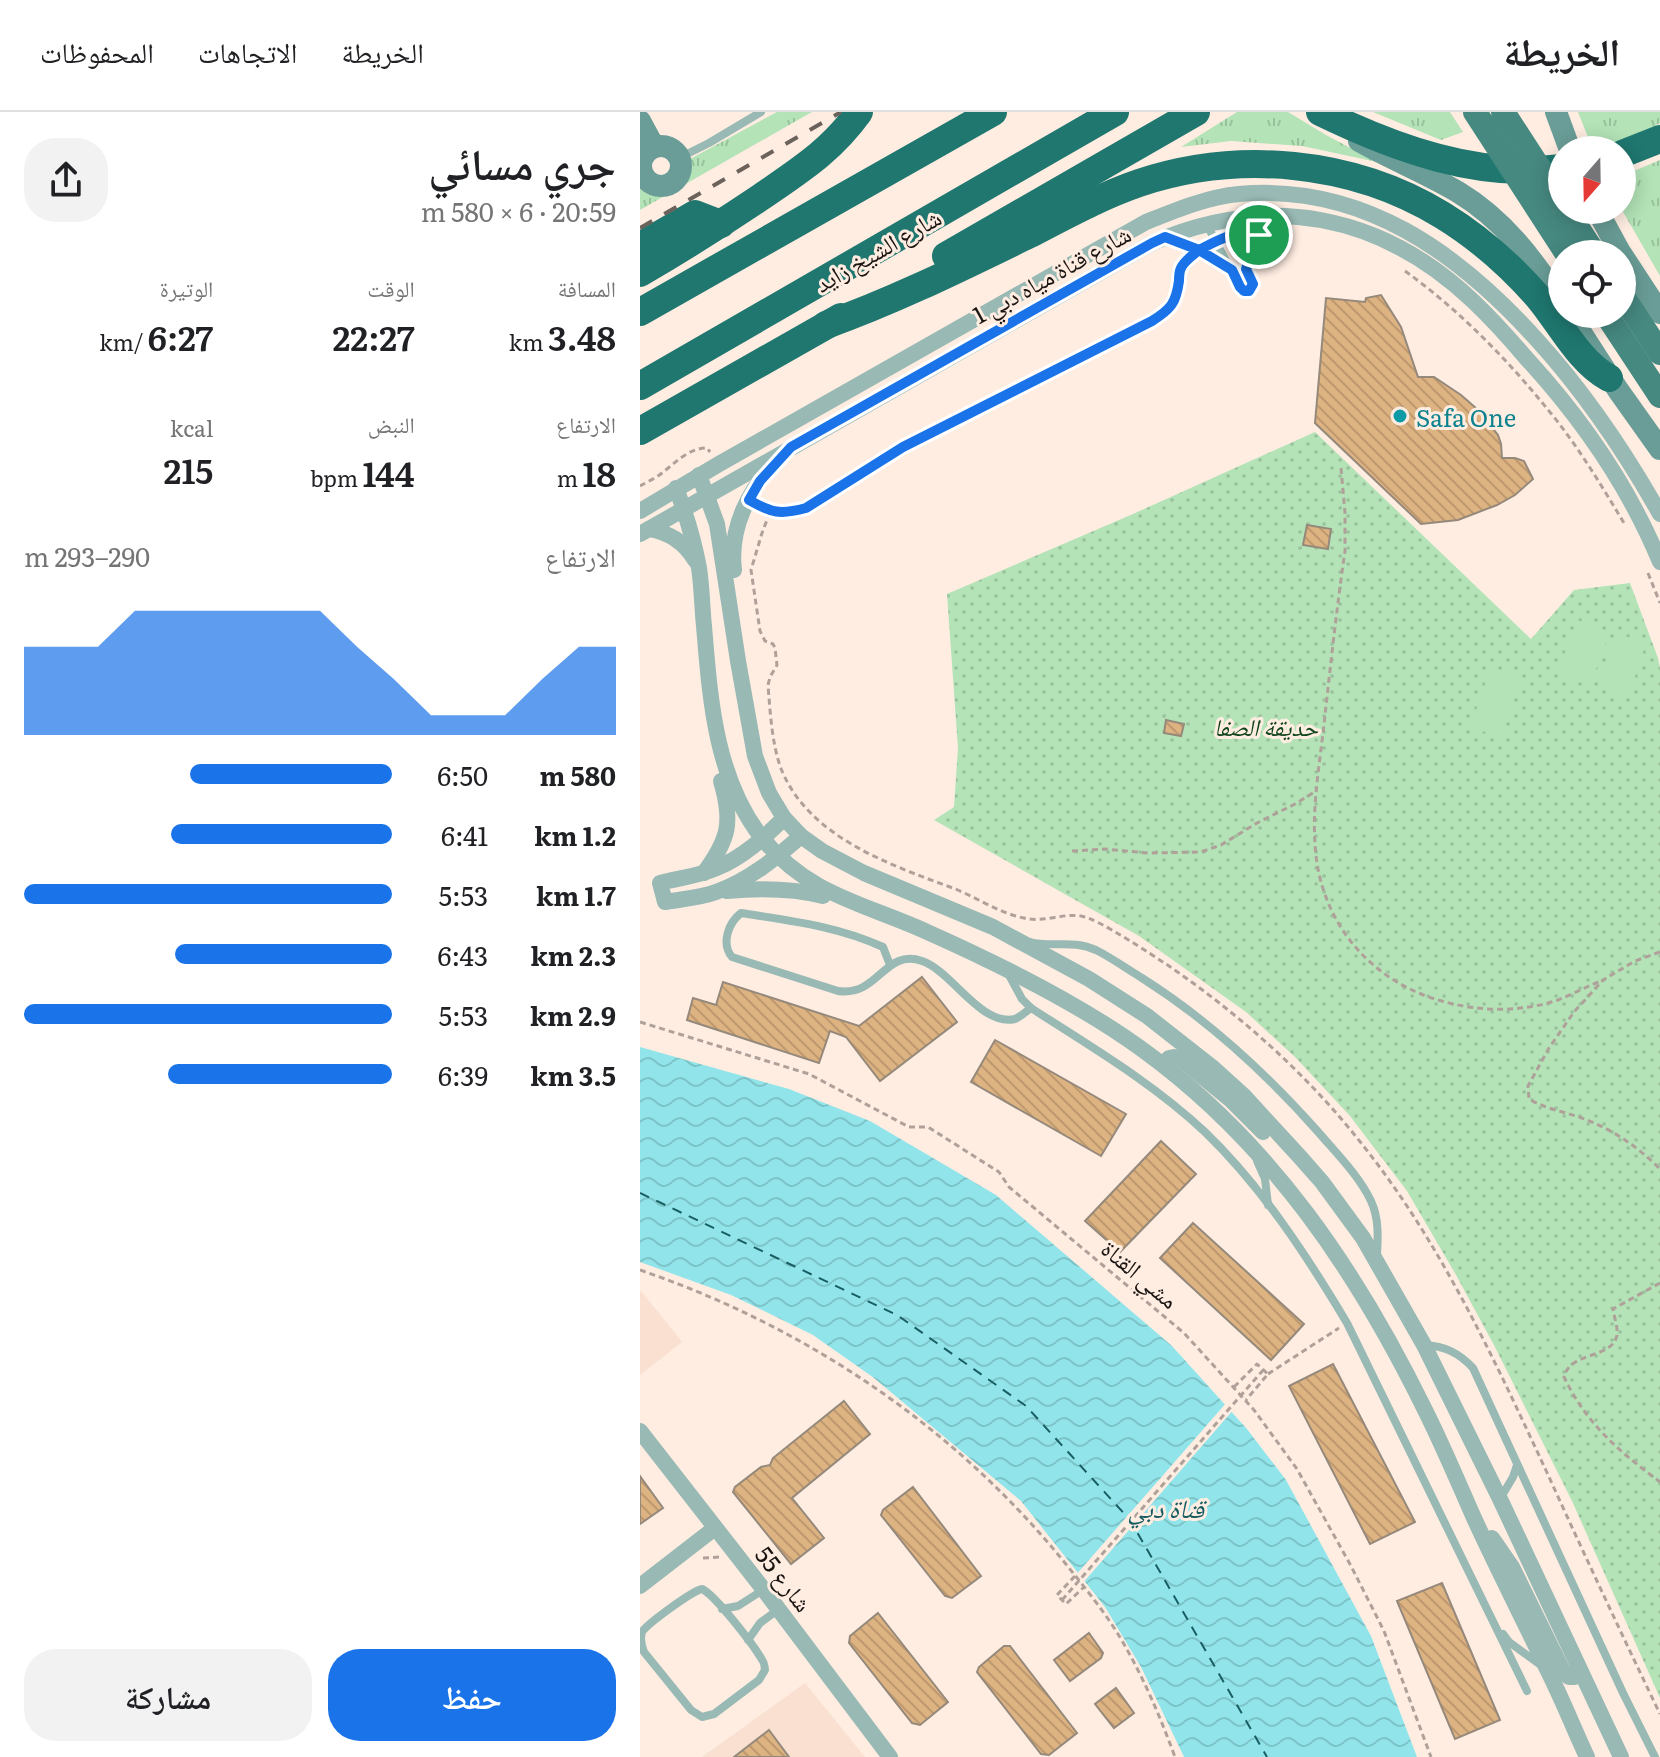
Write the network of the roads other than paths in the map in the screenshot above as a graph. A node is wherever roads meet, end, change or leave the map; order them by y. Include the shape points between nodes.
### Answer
1 (761, 112) edge
2 (859, 112) edge
3 (993, 112) edge
4 (1115, 112) edge
5 (1196, 112) edge
6 (1317, 112) edge
7 (1475, 112) edge
8 (1503, 112) edge
9 (1556, 112) edge
10 (640, 121) edge
11 (1565, 136) edge
12 (1660, 139) edge
13 (654, 147) junction
14 (1636, 148) edge
15 (679, 158) junction
16 (1548, 169) edge
17 (642, 178) edge
18 (1548, 181) edge
19 (1271, 215) junction
20 (1226, 220) junction
21 (721, 224) junction
22 (1207, 224) junction
23 (1582, 224) edge
24 (1165, 237) junction
25 (1558, 240) edge
26 (1599, 240) edge
27 (640, 246) edge
28 (1246, 269) junction
29 (1232, 270) junction
30 (640, 273) edge
31 (1548, 282) edge
32 (1636, 282) edge
33 (640, 312) edge
34 (1660, 313) edge
35 (1636, 316) edge
36 (826, 325) junction
37 (1578, 328) edge
38 (1615, 328) edge
39 (1660, 353) edge
40 (1609, 378) junction
41 (640, 386) edge
42 (1660, 396) edge
43 (640, 431) edge
44 (791, 447) junction
45 (1660, 449) edge
46 (699, 475) junction
47 (676, 488) junction
48 (708, 496) junction
49 (684, 508) junction
50 (640, 511) edge
51 (1660, 514) edge
52 (644, 531) edge
53 (1652, 562) edge
54 (699, 569) junction
55 (736, 646) junction
56 (719, 748) junction
57 (784, 818) junction
58 (801, 836) junction
59 (763, 839) junction
60 (779, 856) junction
61 (704, 873) junction
62 (718, 892) junction
63 (855, 903) junction
64 (1012, 937) junction
65 (890, 965) junction
66 (1007, 970) junction
67 (1031, 1008) junction
68 (1168, 1069) junction
69 (1251, 1145) junction
70 (1300, 1157) junction
71 (1268, 1205) junction
72 (1377, 1260) junction
73 (1424, 1345) junction
74 (642, 1438) edge
75 (1517, 1465) junction
76 (1500, 1499) junction
77 (1474, 1519) junction
78 (715, 1528) junction
79 (640, 1586) edge
80 (764, 1590) junction
81 (722, 1609) junction
82 (779, 1609) junction
83 (1494, 1625) junction
84 (748, 1640) junction
85 (1578, 1667) junction
86 (1549, 1672) junction
87 (1527, 1691) dead end
88 (890, 1757) edge
89 (1587, 1757) edge
90 (1621, 1757) edge
91 (1655, 1757) edge

1 - 15 lane
2 - 21 highway via 821,155
3 - 33 highway
4 - 41 highway, شارع الشيخ زايد
5 - 36 highway
6 - 16 highway via 1452,162 1502,170
6 - 31 main road via 1479,206 1514,237
7 - 25 main road, bridge
8 - 18 main road, bridge
9 - 11 main road
10 - 13 main road
12 - 14 highway
13 - 15 main road via 668,147
13 - 17 main road via 641,160
15 - 17 main road via 680,171 667,185
19 - 20 street, شارع قناة مياه دبي 1
19 - 28 lane
19 - 53 street, شارع قناة مياه دبي 1 via 1358,228 1395,244 1472,300 1539,372 1601,452 1650,538
20 - 22 street, شارع قناة مياه دبي 1
20 - 28 lane
21 - 27 highway via 695,214
21 - 30 highway
22 - 24 street, شارع قناة مياه دبي 1
22 - 29 lane
23 - 26 main road
24 - 29 lane
24 - 44 street, شارع قناة مياه دبي 1
28 - 29 lane via 1253,284 1248,291 1241,289
32 - 34 main road
35 - 39 main road
36 - 40 highway via 925,286 1137,184 1208,167 1280,165 1371,182 1457,224 1520,277 1586,360
36 - 43 highway
37 - 40 main road
38 - 42 main road
40 - 45 main road
44 - 48 street, شارع قناة مياه دبي 1
44 - 55 street via 760,481 733,542 741,636
46 - 47 street, شارع قناة مياه دبي 1
46 - 48 street
46 - 51 street, شارع قناة مياه دبي 1 via 1146,222 1207,200 1283,193 1367,211 1406,229 1466,270 1519,320 1585,397
47 - 49 street
47 - 50 street, شارع قناة مياه دبي 1
48 - 49 street, شارع قناة مياه دبي 1
48 - 55 street
49 - 52 street, شارع قناة مياه دبي 1
49 - 54 street
52 - 54 street via 662,532 685,546
54 - 56 street
55 - 57 street via 755,756
56 - 59 street via 731,785
56 - 61 street via 728,827
57 - 58 street
57 - 59 street
58 - 60 street
58 - 64 street via 864,873
59 - 60 street
59 - 61 street
60 - 62 street
60 - 63 street via 821,889
61 - 62 street via 660,883 665,902
62 - 63 street via 782,889
63 - 66 street
64 - 70 street via 1164,1029 1244,1096
64 - 72 lane via 1095,949 1162,990 1255,1065 1366,1192 1376,1217
65 - 65 lane via 850,993 732,957 725,944 741,913 823,925 864,938 883,947
65 - 67 lane via 905,959 922,961 945,974 988,1013 1002,1018 1016,1019
66 - 67 lane
66 - 68 street via 1100,1022
67 - 71 lane via 1185,1115 1234,1162
68 - 69 street
68 - 70 street via 1169,1058 1182,1060 1270,1140
69 - 71 lane via 1265,1179
69 - 77 street via 1356,1282 1426,1412
70 - 72 street
71 - 83 lane via 1347,1323
72 - 73 street
73 - 75 lane via 1455,1353 1473,1368
73 - 76 street
74 - 78 street, شارع 55
75 - 76 lane
75 - 91 lane
76 - 85 street
77 - 85 street via 1512,1567 1564,1673 1574,1677
77 - 86 street
78 - 79 street
78 - 80 street, شارع 55
80 - 81 lane
80 - 82 street, شارع 55
81 - 84 lane
81 - 84 lane via 707,1591 696,1590 641,1635 644,1652 696,1714 714,1714 763,1676 764,1664
82 - 84 lane
82 - 88 street, شارع 55
83 - 86 lane
83 - 87 lane
85 - 90 street
86 - 89 street

